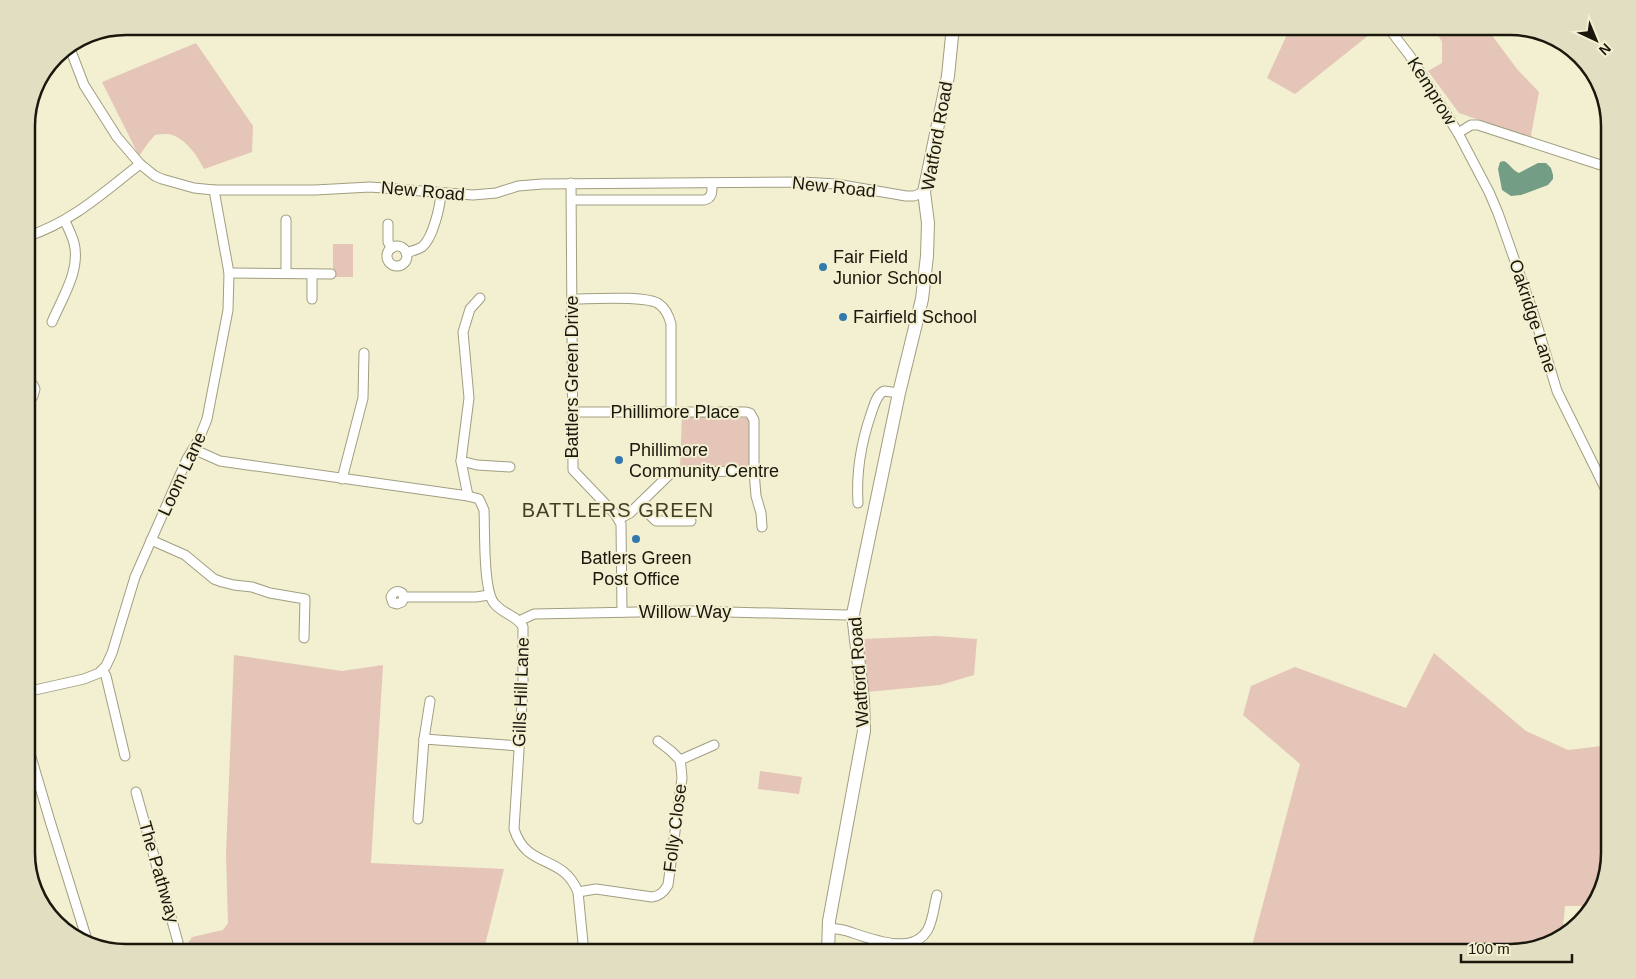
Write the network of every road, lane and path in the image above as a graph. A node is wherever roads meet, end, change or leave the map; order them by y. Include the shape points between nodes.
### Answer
1 (953, 35) edge
2 (1394, 35) edge
3 (72, 53) edge
4 (1458, 133) junction
5 (140, 164) junction
6 (1601, 165) edge
7 (571, 183) junction
8 (712, 183) junction
9 (214, 190) junction
10 (924, 192) junction
11 (441, 193) junction
12 (572, 200) junction
13 (286, 220) dead end
14 (64, 221) junction
15 (388, 224) dead end
16 (35, 233) edge
17 (392, 248) junction
18 (406, 252) junction
19 (229, 273) junction
20 (286, 273) junction
21 (312, 274) junction
22 (331, 274) dead end
23 (312, 298) dead end
24 (480, 298) dead end
25 (572, 299) junction
26 (52, 322) dead end
27 (364, 353) dead end
28 (900, 393) junction
29 (572, 412) junction
30 (671, 412) junction
31 (193, 450) junction
32 (461, 461) junction
33 (510, 467) dead end
34 (754, 471) junction
35 (342, 479) junction
36 (1601, 480) edge
37 (468, 496) junction
38 (858, 503) dead end
39 (638, 505) junction
40 (619, 519) junction
41 (691, 521) dead end
42 (762, 526) dead end
43 (151, 540) junction
44 (489, 595) junction
45 (404, 597) dead end
46 (622, 612) junction
47 (853, 614) junction
48 (519, 620) junction
49 (304, 638) dead end
50 (102, 670) junction
51 (35, 690) edge
52 (430, 701) dead end
53 (424, 739) junction
54 (658, 741) dead end
55 (714, 745) dead end
56 (519, 746) junction
57 (125, 756) dead end
58 (680, 760) junction
59 (35, 771) edge
60 (136, 792) dead end
61 (418, 819) dead end
62 (578, 892) junction
63 (937, 896) dead end
64 (828, 928) junction
65 (86, 935) edge
66 (178, 944) edge
67 (583, 944) edge
68 (828, 944) edge

1 - 10 main road, Watford Road via 948,76
2 - 4 street, Kemprow
3 - 5 street, New Road via 84,85 117,136
4 - 6 street via 1471,125 1478,125
4 - 36 street, Oakridge Lane via 1498,213 1557,391
5 - 9 street, New Road via 162,179
5 - 14 street
7 - 8 street, New Road
7 - 11 street, New Road via 529,185 485,195
7 - 12 street, Battlers Green Drive
8 - 10 street, New Road via 802,182 836,184 906,196
8 - 12 street via 712,194 704,200
9 - 11 street, New Road via 370,187
9 - 19 street, Loom Lane
10 - 28 main road, Watford Road via 928,223 922,299
11 - 18 street via 437,217 426,242 420,248
12 - 25 street, Battlers Green Drive
13 - 20 street
14 - 16 street
14 - 26 street via 74,243 76,264
15 - 17 street via 388,242
17 - 18 street via 402,248
17 - 18 street via 388,257 396,266 404,264
19 - 20 street
19 - 31 street, Loom Lane via 228,310 207,419
20 - 21 street
21 - 22 street
21 - 23 street
24 - 32 street via 470,309 463,332 468,398
25 - 29 street, Battlers Green Drive
25 - 30 street via 647,300 660,304 666,310 671,324
27 - 35 street via 363,398
28 - 38 street via 884,391 877,397 863,438
28 - 47 main road, Watford Road
29 - 30 street, Phillimore Place
29 - 40 street, Battlers Green Drive via 573,470
30 - 34 street, Phillimore Place via 750,413 754,420
31 - 35 street via 220,461
31 - 43 street, Loom Lane
32 - 33 street
32 - 37 street
34 - 39 street via 672,472
34 - 42 street, Phillimore Place
35 - 37 street
37 - 44 street via 479,499 484,510
39 - 40 street
39 - 41 street via 656,522
40 - 46 street via 622,529
43 - 49 street via 185,555 214,579 305,599
43 - 50 street, Loom Lane via 133,584 112,653
44 - 45 street
44 - 48 street, Gills Hill Lane via 498,607
46 - 47 street, Willow Way
46 - 48 street, Willow Way via 534,614
47 - 64 main road, Watford Road via 864,731
48 - 56 street, Gills Hill Lane via 524,637
50 - 51 street via 84,679
50 - 57 street
52 - 53 street
53 - 56 street
53 - 61 street
54 - 58 street, Folly Close
55 - 58 street, Folly Close
56 - 62 street, Gills Hill Lane via 513,822 516,838 528,852 562,869
58 - 62 street, Folly Close via 682,778 668,885 662,894 652,897 596,889
59 - 65 street
60 - 66 street, The Pathway
62 - 67 street, Gills Hill Lane
63 - 64 street via 929,928 913,942 897,944 872,940
64 - 68 main road, Watford Road

